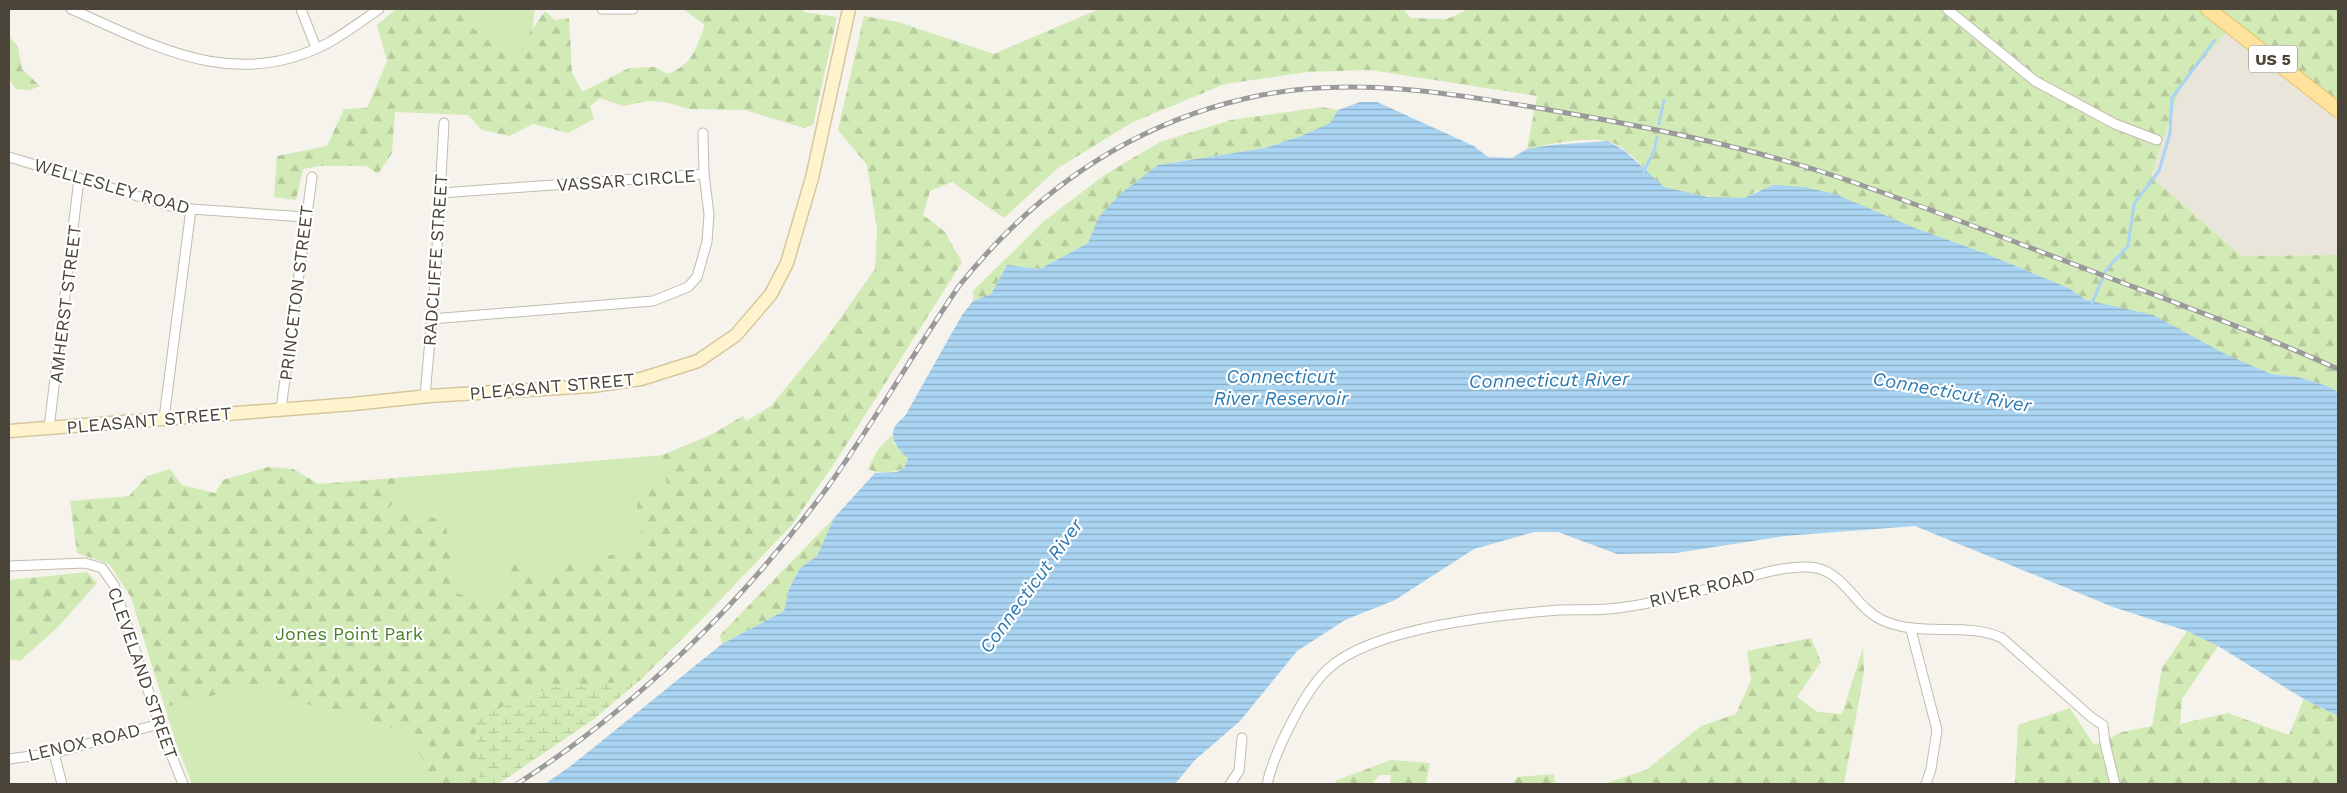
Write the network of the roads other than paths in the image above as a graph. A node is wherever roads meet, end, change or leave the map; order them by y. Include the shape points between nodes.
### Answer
1 (71, 9) edge
2 (302, 9) edge
3 (379, 9) edge
4 (602, 9) edge
5 (633, 9) edge
6 (849, 9) edge
7 (1948, 9) edge
8 (2208, 9) edge
9 (316, 48) junction
10 (2338, 110) edge
11 (444, 123) dead end
12 (704, 133) dead end
13 (2157, 140) dead end
14 (9, 157) edge
15 (704, 174) junction
16 (312, 177) dead end
17 (79, 180) junction
18 (441, 193) junction
19 (191, 210) junction
20 (305, 216) junction
21 (432, 320) junction
22 (424, 396) junction
23 (281, 409) junction
24 (164, 418) junction
25 (49, 428) junction
26 (9, 431) edge
27 (9, 566) edge
28 (1911, 630) junction
29 (158, 724) junction
30 (1242, 738) dead end
31 (9, 751) edge
32 (54, 753) junction
33 (24, 756) junction
34 (9, 759) edge
35 (62, 784) edge
36 (183, 784) edge
37 (1230, 784) edge
38 (1267, 784) edge
39 (1926, 784) edge
40 (2115, 784) edge

1 - 9 street via 154,47 199,61 240,66 277,62
2 - 9 street
3 - 9 street
4 - 5 street
6 - 22 street, PLEASANT STREET via 812,178 787,263 771,294 736,335 698,361 641,379 592,386
7 - 13 street via 2035,81 2115,124
8 - 10 main road, US 5
11 - 18 street, RADCLIFFE STREET
12 - 15 street
14 - 17 street, WELLESLEY ROAD
15 - 18 street, VASSAR CIRCLE
15 - 21 street, VASSAR CIRCLE via 709,214 707,242 697,277 688,287 653,301
16 - 20 street, PRINCETON STREET
17 - 19 street, WELLESLEY ROAD
17 - 25 street, AMHERST STREET
18 - 21 street, RADCLIFFE STREET
19 - 20 street, WELLESLEY ROAD
19 - 24 street
20 - 23 street, PRINCETON STREET
21 - 22 street, RADCLIFFE STREET
22 - 23 street, PLEASANT STREET
23 - 24 street, PLEASANT STREET
24 - 25 street, PLEASANT STREET
25 - 26 street, PLEASANT STREET
27 - 29 street, CLEVELAND STREET via 85,563 102,568 114,585
28 - 38 street, RIVER ROAD via 1881,620 1839,580 1828,572 1810,567 1776,569 1716,587 1617,609 1501,615 1419,631 1352,652 1328,669 1306,698 1286,736
28 - 39 street via 1937,730 1932,769
28 - 40 street, RIVER ROAD via 1990,633 2002,638 2103,725
29 - 32 street, LENOX ROAD
29 - 36 street, CLEVELAND STREET
30 - 37 street via 1238,771
31 - 33 street
32 - 33 street, LENOX ROAD
32 - 35 street
33 - 34 street, LENOX ROAD

